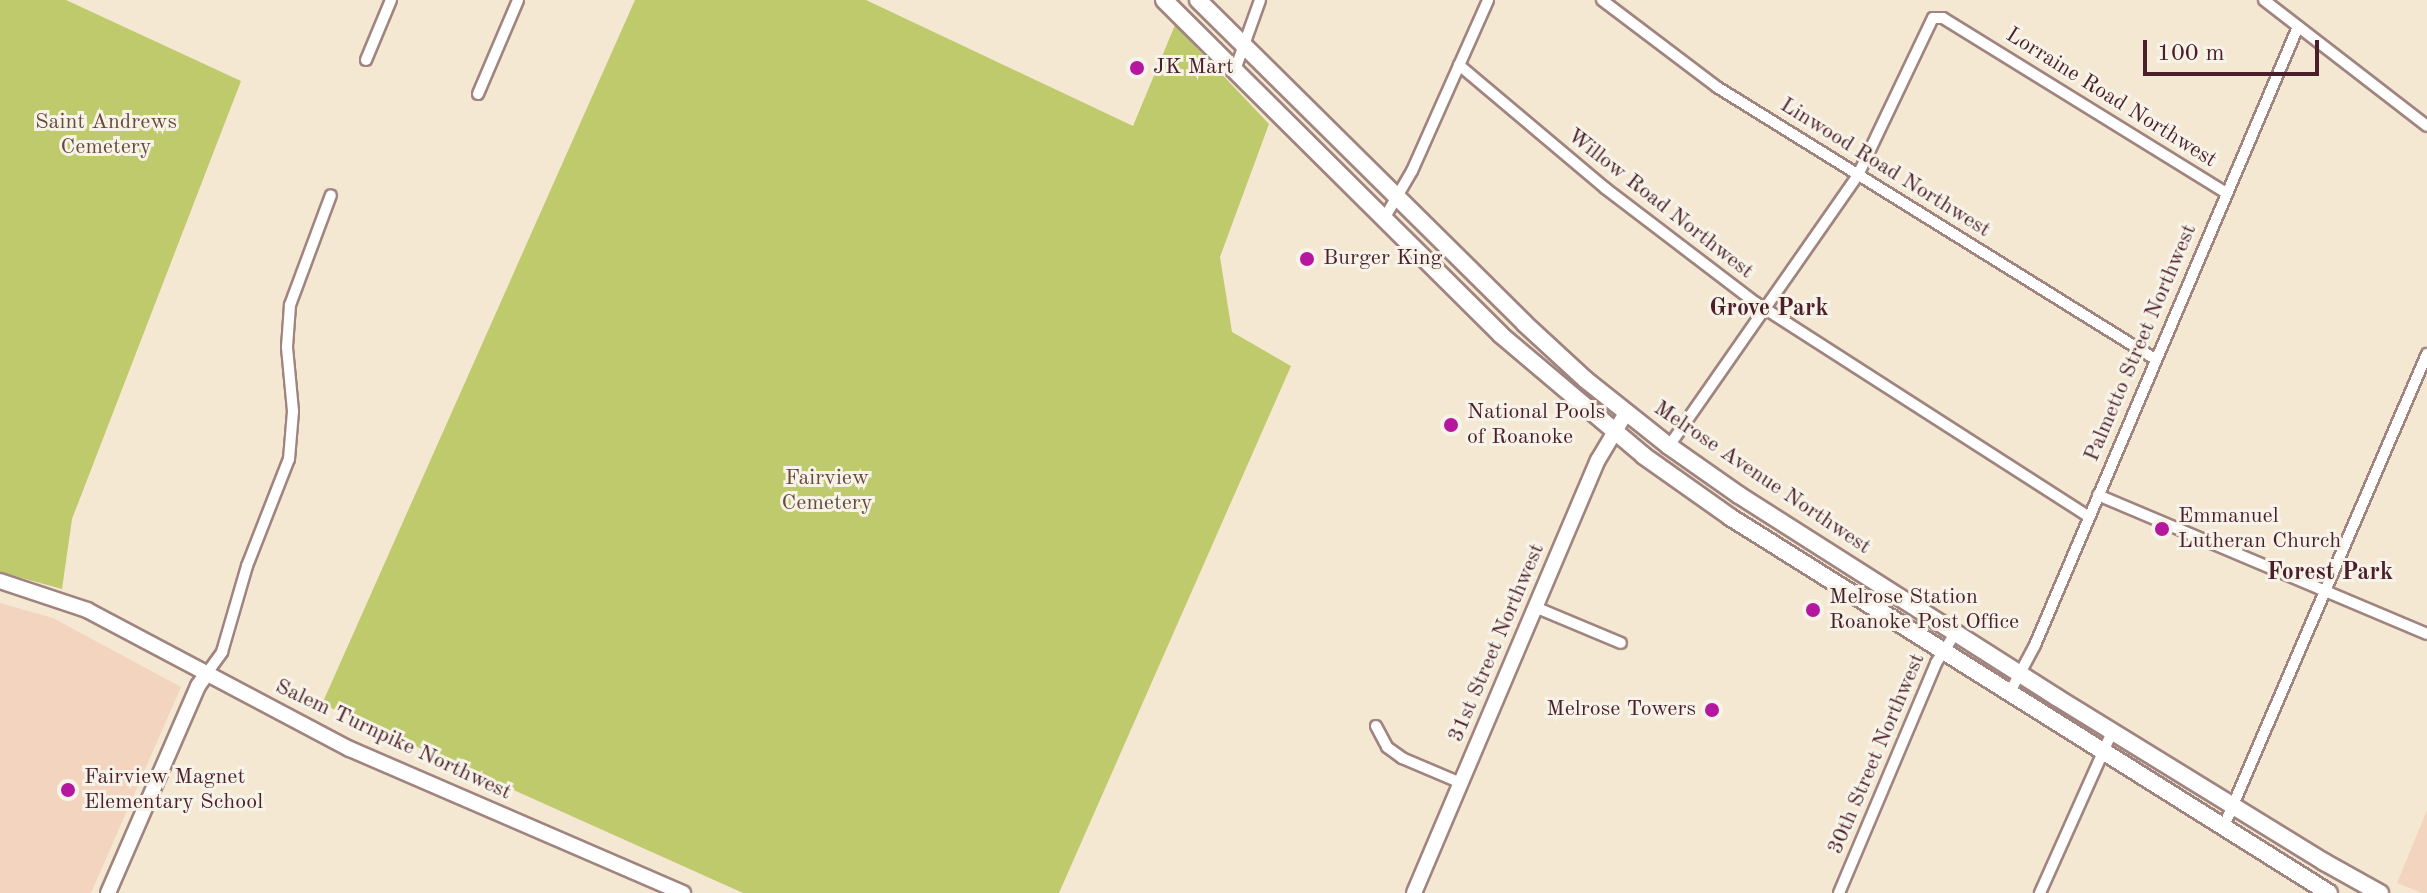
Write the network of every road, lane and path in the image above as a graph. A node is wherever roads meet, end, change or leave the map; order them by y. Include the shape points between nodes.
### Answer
1 (391, 0) edge
2 (518, 0) edge
3 (1164, 0) edge
4 (1198, 0) edge
5 (1260, 0) edge
6 (1488, 0) edge
7 (1602, 0) edge
8 (2264, 0) edge
9 (2298, 27) junction
10 (1243, 45) junction
11 (366, 60) dead end
12 (1459, 65) junction
13 (1235, 70) junction
14 (478, 94) dead end
15 (2427, 126) edge
16 (1858, 175) junction
17 (2226, 193) junction
18 (331, 195) dead end
19 (1398, 197) junction
20 (1385, 217) junction
21 (1763, 308) junction
22 (2427, 354) edge
23 (2155, 359) junction
24 (1626, 413) junction
25 (1613, 432) junction
26 (1669, 446) junction
27 (2098, 495) junction
28 (2089, 517) junction
29 (0, 581) edge
30 (2327, 591) junction
31 (1535, 607) junction
32 (1956, 632) junction
33 (2427, 634) edge
34 (1621, 643) dead end
35 (1943, 651) junction
36 (207, 673) junction
37 (2020, 674) junction
38 (2010, 692) junction
39 (1376, 726) dead end
40 (2112, 732) junction
41 (2103, 750) junction
42 (1461, 783) junction
43 (2232, 807) junction
44 (2224, 826) junction
45 (108, 893) edge
46 (683, 893) edge
47 (1414, 893) edge
48 (1839, 893) edge
49 (2040, 893) edge
50 (2329, 893) edge
51 (2380, 893) edge

1 - 11 street
2 - 14 street
3 - 13 main road, Melrose Avenue Northwest
4 - 10 main road, Melrose Avenue Northwest
5 - 10 street
6 - 12 street
7 - 16 street, Linwood Road Northwest via 1698,75
8 - 9 street
9 - 15 street
9 - 17 street, Palmetto Street Northwest
10 - 13 street
10 - 19 main road, Melrose Avenue Northwest
12 - 19 street
12 - 21 street, Willow Road Northwest via 1605,188
13 - 20 main road, Melrose Avenue Northwest
16 - 17 street, Lorraine Road Northwest via 1933,18 1943,18
16 - 21 street
16 - 23 street, Linwood Road Northwest
17 - 23 street, Palmetto Street Northwest
18 - 36 street via 290,305 289,459 247,566 222,652
19 - 20 street
19 - 24 main road, Melrose Avenue Northwest via 1524,323
20 - 25 main road, Melrose Avenue Northwest via 1501,335
21 - 26 street
21 - 28 street, Willow Road Northwest
22 - 30 street
23 - 27 street, Palmetto Street Northwest
24 - 25 street, 31st Street Northwest
24 - 26 main road, Melrose Avenue Northwest
25 - 31 street, 31st Street Northwest
25 - 35 main road, Melrose Avenue Northwest via 1720,511
26 - 32 main road, Melrose Avenue Northwest
27 - 28 street, Palmetto Street Northwest
27 - 30 street
28 - 37 street, Palmetto Street Northwest
29 - 36 street, Salem Turnpike Northwest via 87,610
30 - 33 street
30 - 43 street
31 - 34 street
31 - 42 street, 31st Street Northwest
32 - 35 street, 30th Street Northwest
32 - 37 main road, Melrose Avenue Northwest
35 - 38 main road, Melrose Avenue Northwest
35 - 48 street, 30th Street Northwest
36 - 45 street
36 - 46 street, Salem Turnpike Northwest via 350,749
37 - 38 street, Palmetto Street Northwest
37 - 40 main road, Melrose Avenue Northwest
38 - 41 main road, Melrose Avenue Northwest
39 - 42 street via 1387,747 1402,758
40 - 41 street
40 - 43 main road, Melrose Avenue Northwest
41 - 44 main road, Melrose Avenue Northwest
41 - 49 street
42 - 47 street, 31st Street Northwest
43 - 44 street
43 - 51 main road, Melrose Avenue Northwest
44 - 50 main road, Melrose Avenue Northwest

